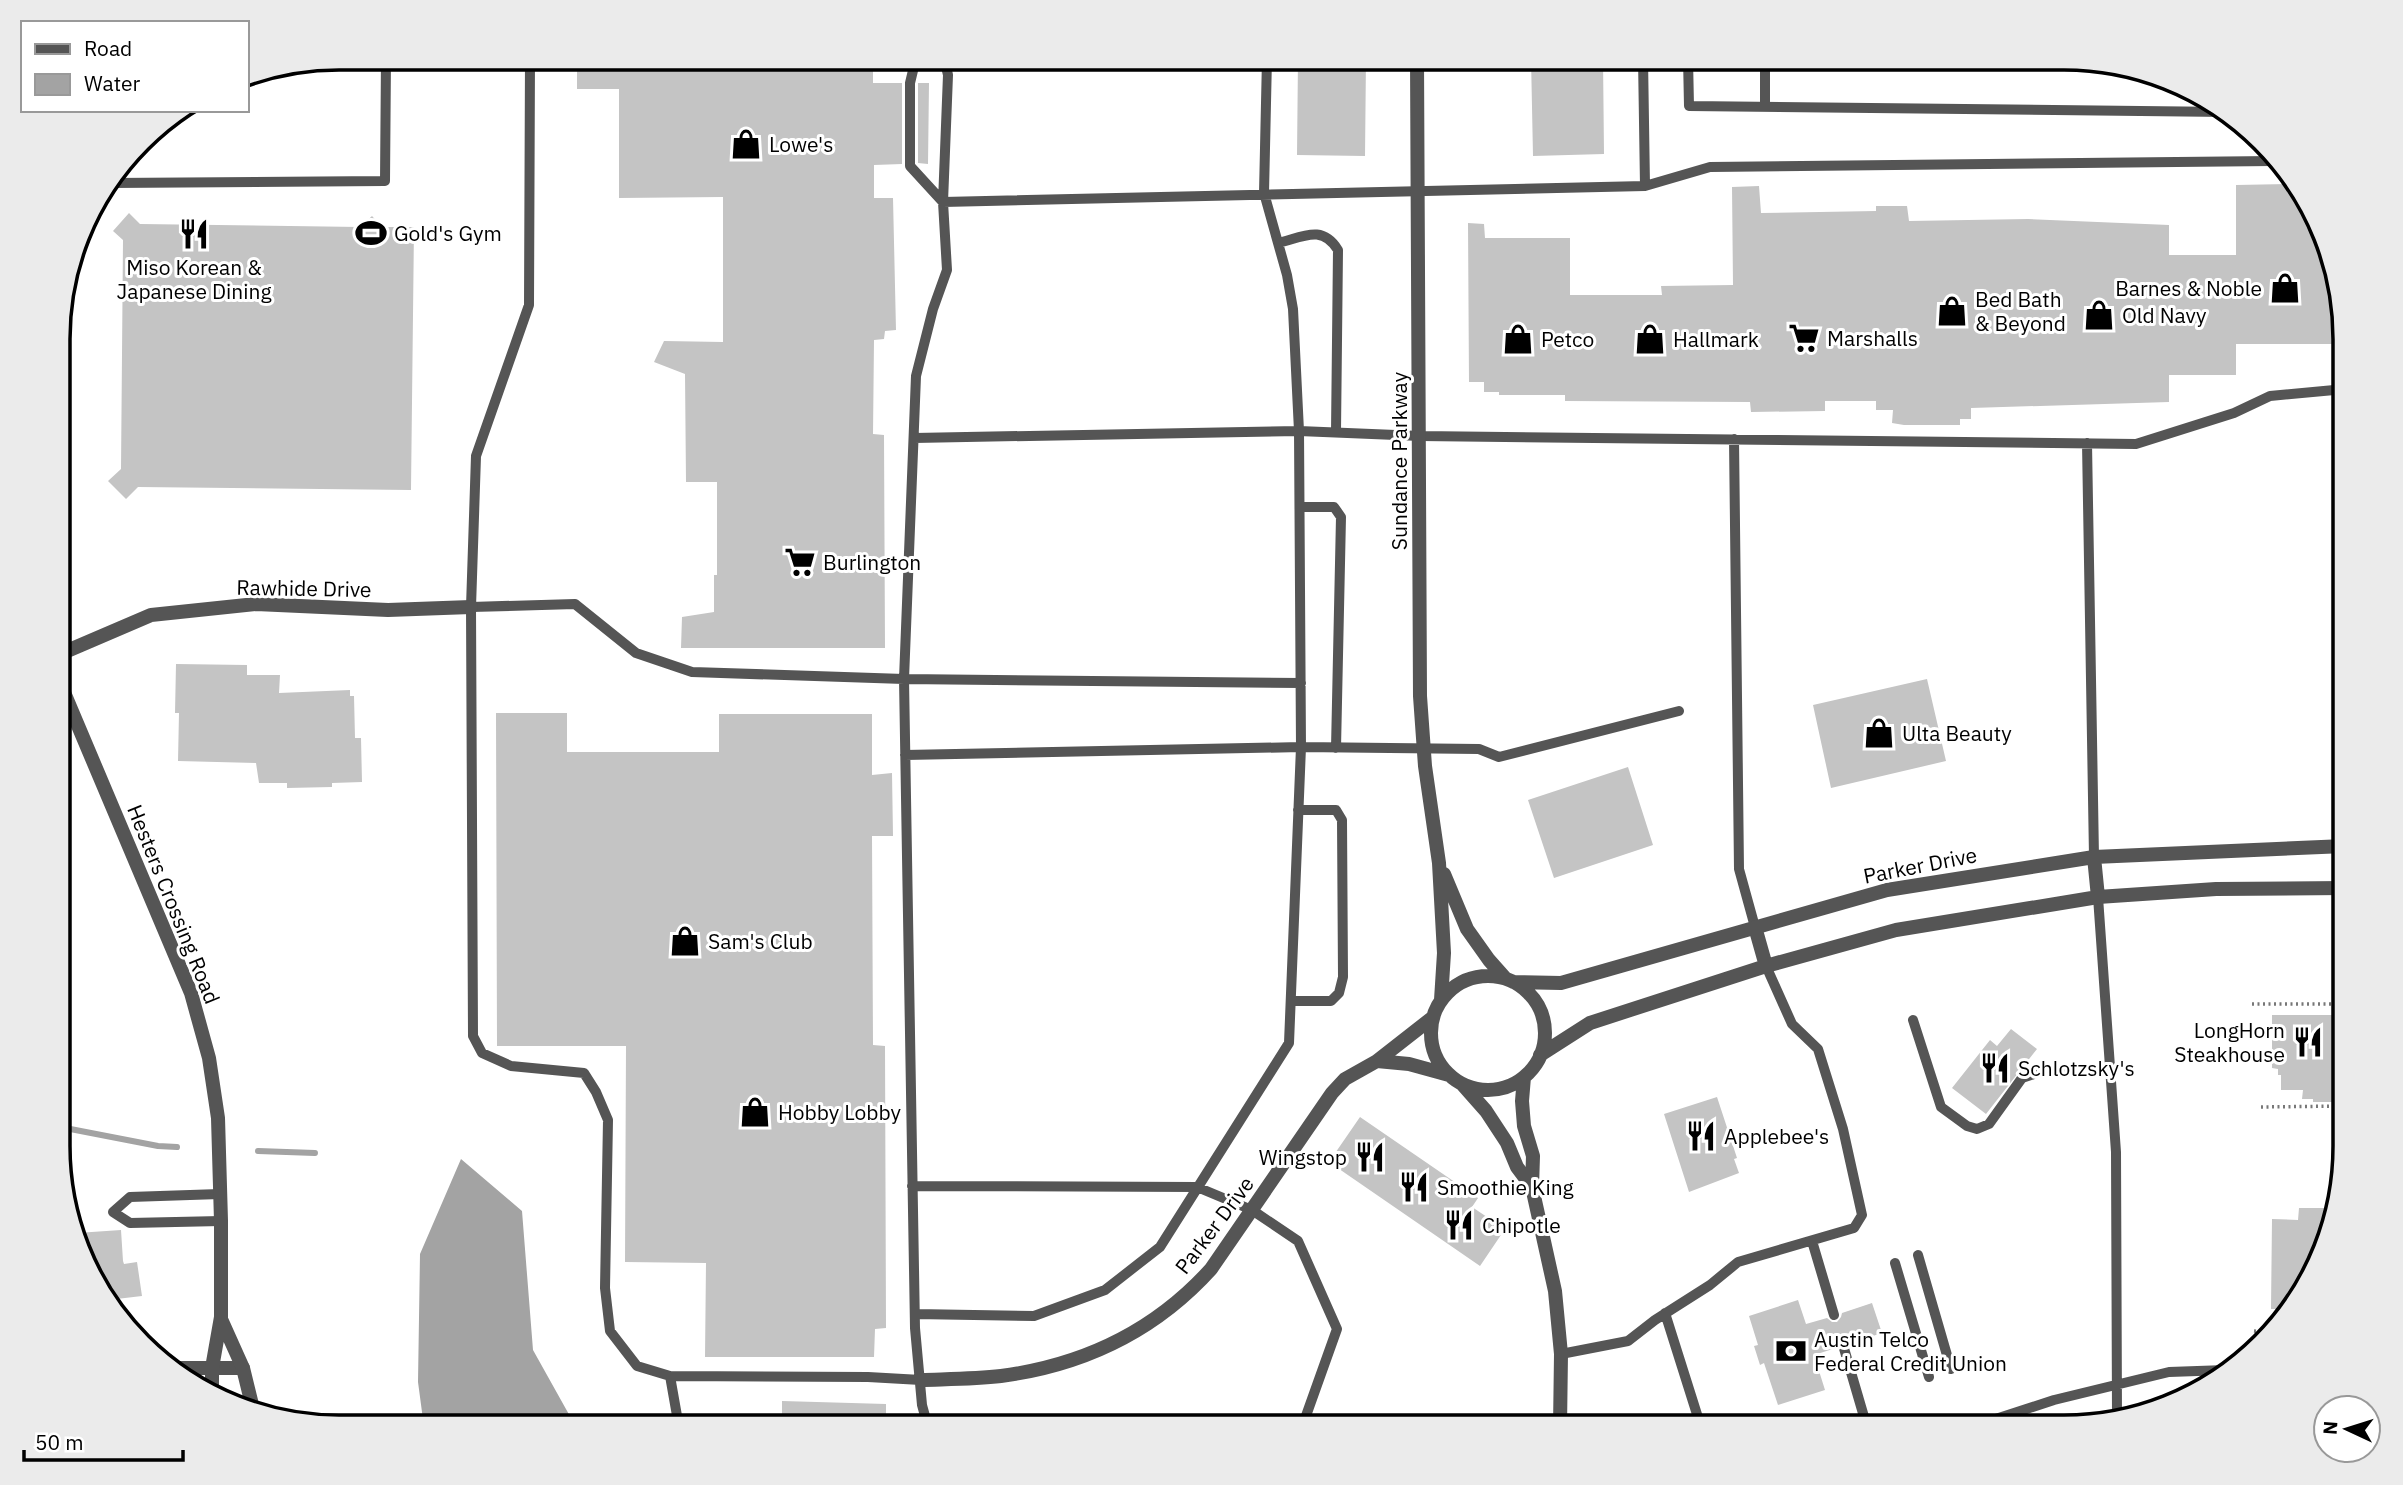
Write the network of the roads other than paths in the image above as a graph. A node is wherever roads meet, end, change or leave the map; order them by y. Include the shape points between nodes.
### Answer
1 (386, 70) edge
2 (530, 70) edge
3 (913, 70) edge
4 (947, 70) edge
5 (1267, 70) edge
6 (1418, 70) edge
7 (1643, 70) edge
8 (1688, 70) edge
9 (1765, 70) edge
10 (1765, 107) junction
11 (2208, 112) edge
12 (2265, 161) edge
13 (120, 183) edge
14 (1645, 186) junction
15 (1418, 189) junction
16 (1264, 193) junction
17 (943, 202) junction
18 (1278, 243) junction
19 (2333, 390) edge
20 (1300, 431) junction
21 (1336, 432) junction
22 (1420, 436) junction
23 (914, 438) junction
24 (1734, 439) junction
25 (2087, 443) junction
26 (1300, 507) junction
27 (471, 607) junction
28 (70, 650) edge
29 (904, 679) junction
30 (1301, 683) junction
31 (70, 707) edge
32 (1679, 711) dead end
33 (1301, 747) junction
34 (1336, 748) junction
35 (1424, 749) junction
36 (905, 755) junction
37 (1298, 810) junction
38 (2333, 847) edge
39 (2094, 857) junction
40 (1439, 863) junction
41 (2333, 888) edge
42 (2098, 897) junction
43 (1755, 928) junction
44 (1766, 966) junction
45 (1509, 980) junction
46 (1441, 1000) junction
47 (1291, 1001) junction
48 (1432, 1018) junction
49 (1913, 1020) dead end
50 (1541, 1055) junction
51 (1377, 1061) junction
52 (2063, 1071) dead end
53 (1449, 1075) junction
54 (1524, 1077) junction
55 (1462, 1084) junction
56 (912, 1186) junction
57 (1197, 1187) junction
58 (1532, 1187) junction
59 (220, 1194) junction
60 (1252, 1210) junction
61 (221, 1221) junction
62 (1812, 1241) junction
63 (1918, 1255) dead end
64 (1895, 1263) dead end
65 (1665, 1313) junction
66 (915, 1314) junction
67 (1833, 1315) dead end
68 (221, 1317) junction
69 (1843, 1345) dead end
70 (1561, 1354) junction
71 (187, 1368) edge
72 (212, 1368) junction
73 (243, 1368) junction
74 (1951, 1369) dead end
75 (2212, 1370) edge
76 (670, 1376) junction
77 (1928, 1377) dead end
78 (921, 1380) junction
79 (212, 1383) edge
80 (2116, 1384) junction
81 (251, 1400) edge
82 (2117, 1410) edge
83 (677, 1415) edge
84 (925, 1415) edge
85 (1306, 1415) edge
86 (1560, 1415) edge
87 (1697, 1415) edge
88 (1863, 1415) edge
89 (2008, 1415) edge

1 - 13 lane via 385,181
2 - 27 lane via 529,305 476,456
3 - 17 lane via 910,166
4 - 17 lane
5 - 16 lane
6 - 15 street, Sundance Parkway
7 - 14 lane
8 - 10 lane via 1689,106
9 - 10 lane
10 - 11 lane
12 - 14 lane via 1710,167
14 - 15 lane
15 - 16 lane
15 - 22 street, Sundance Parkway
16 - 17 lane
16 - 18 lane
17 - 23 lane via 947,270 916,376
18 - 20 lane via 1293,309
18 - 21 lane via 1319,233 1330,237 1338,250
19 - 25 lane via 2270,396 2234,413 2136,444
20 - 21 lane
20 - 23 lane
20 - 26 lane
21 - 22 lane
22 - 24 lane
22 - 35 street, Sundance Parkway
23 - 29 lane
24 - 25 lane
24 - 43 lane via 1739,869
25 - 39 lane
26 - 30 lane
26 - 34 lane via 1334,507 1341,517
27 - 28 street, Rawhide Drive via 388,610 256,604 152,615
27 - 29 lane via 575,604 636,653 692,673
27 - 76 lane via 473,1036 482,1053 511,1066 584,1073 596,1092 608,1120 605,1288 610,1331 637,1366
29 - 30 lane
29 - 36 lane
30 - 33 lane
31 - 59 street, Hesters Crossing Road via 191,993 209,1058 218,1118
32 - 35 lane via 1499,757 1479,749
33 - 34 lane
33 - 36 lane
33 - 37 lane
34 - 35 lane
35 - 40 street, Sundance Parkway
36 - 56 lane
37 - 47 lane
37 - 47 lane via 1336,810 1342,820 1343,977 1331,1002
38 - 39 street, Parker Drive
39 - 42 street
39 - 43 street, Parker Drive via 1887,890
40 - 45 street, Sundance Parkway via 1467,929
40 - 46 street, Sundance Parkway via 1444,953
41 - 42 street via 2216,889
42 - 44 street via 1896,930
42 - 80 lane via 2116,1152
43 - 44 street
43 - 45 street, Parker Drive via 1561,984
44 - 50 street via 1590,1023
44 - 62 lane via 1792,1024 1818,1049 1843,1129 1862,1215 1854,1228
45 - 46 street via 1487,975 1469,978
45 - 50 street via 1541,1008 1545,1034
46 - 48 street
47 - 57 lane via 1289,1042
48 - 51 street, Parker Drive
48 - 53 street via 1436,1058
49 - 52 lane via 1941,1107 1967,1126 1977,1129 1989,1124 2022,1078
50 - 54 street
51 - 53 street
51 - 60 street, Parker Drive via 1345,1079 1332,1093
53 - 55 street
54 - 55 street via 1494,1090
54 - 58 street via 1522,1101 1533,1156
55 - 58 street via 1486,1111
56 - 57 lane
56 - 66 lane
57 - 60 lane
57 - 66 lane via 1160,1247 1096,1295 1034,1316
58 - 70 street via 1555,1291
59 - 61 street, Hesters Crossing Road
59 - 61 lane via 130,1197 113,1212 130,1223
60 - 78 street, Parker Drive via 1193,1289 1135,1333 1065,1364 1002,1376
60 - 85 lane via 1298,1241 1337,1329
61 - 68 street, Hesters Crossing Road
62 - 65 lane via 1738,1262
62 - 67 lane
63 - 74 lane
64 - 77 lane
65 - 70 lane via 1628,1341
65 - 87 lane
66 - 78 lane
68 - 72 street, Hesters Crossing Road
68 - 73 street, Hesters Crossing Road
69 - 88 lane
70 - 86 street
71 - 72 street
72 - 73 street
72 - 79 street, Hesters Crossing Road
73 - 81 street, Hesters Crossing Road
75 - 80 lane via 2169,1372
76 - 78 lane
76 - 83 lane
78 - 84 lane
80 - 82 lane
80 - 89 lane

